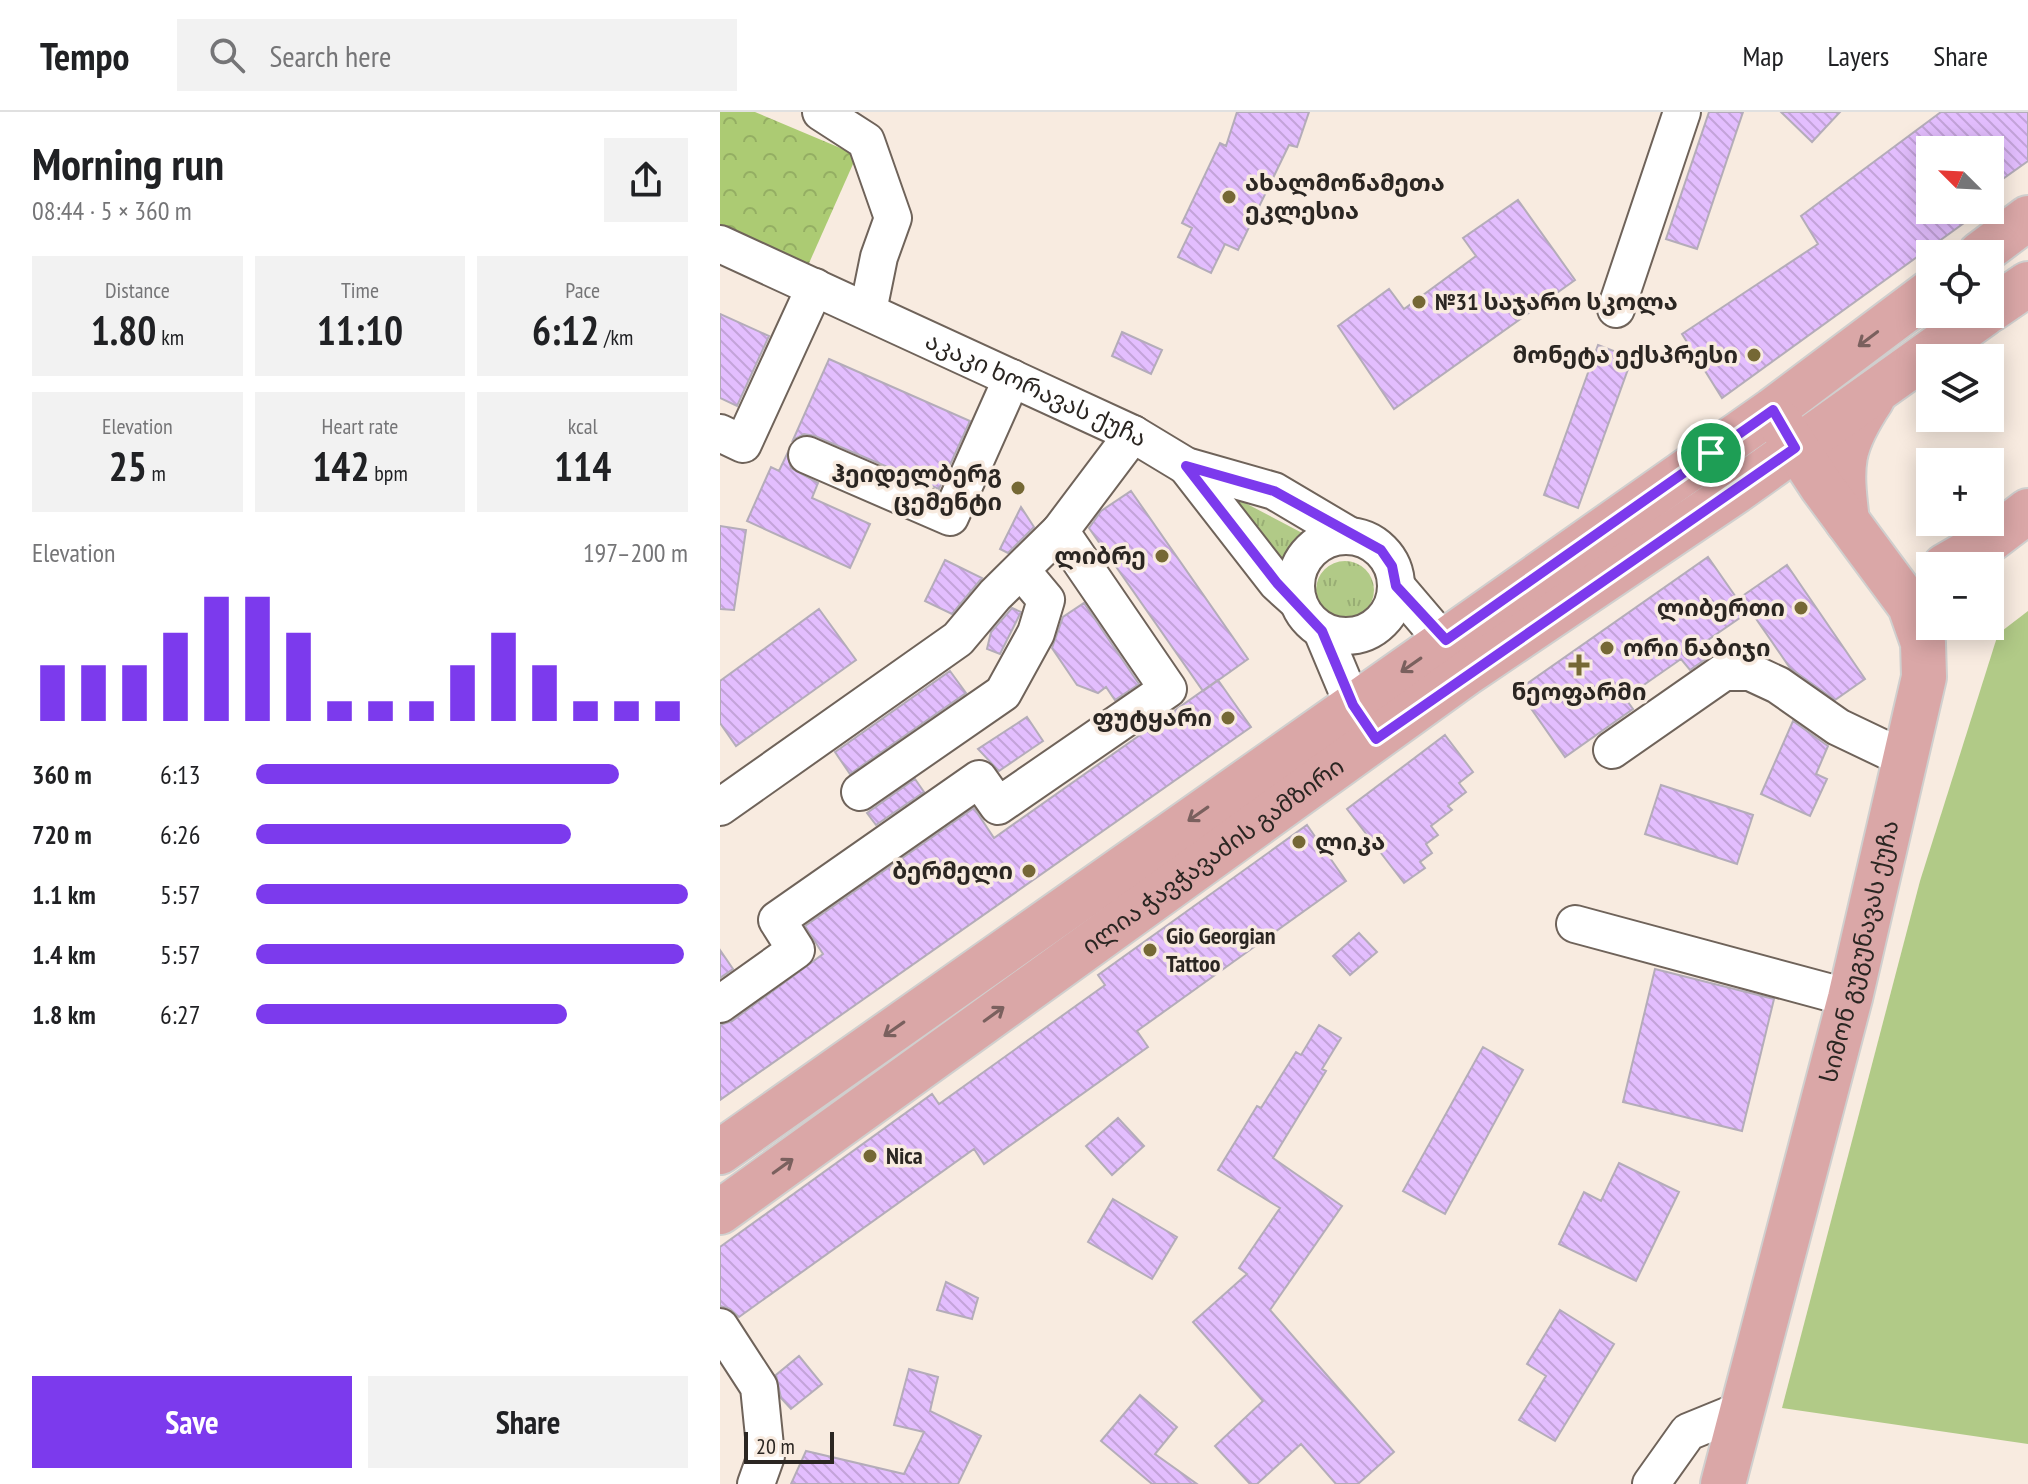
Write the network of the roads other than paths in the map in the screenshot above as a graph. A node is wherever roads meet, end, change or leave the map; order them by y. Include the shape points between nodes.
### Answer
1 (821, 112) edge
2 (1682, 112) edge
3 (2028, 218) edge
4 (1999, 240) edge
5 (720, 244) edge
6 (2028, 284) edge
7 (815, 287) junction
8 (2004, 300) edge
9 (1916, 303) edge
10 (1616, 309) dead end
11 (868, 311) junction
12 (1964, 328) edge
13 (1012, 378) junction
14 (1881, 386) junction
15 (1773, 410) junction
16 (720, 433) edge
17 (1133, 434) junction
18 (1795, 448) junction
19 (807, 455) dead end
20 (1186, 466) junction
21 (2028, 511) edge
22 (1847, 521) junction
23 (1060, 531) junction
24 (1350, 536) junction
25 (1982, 552) edge
26 (1021, 570) junction
27 (1909, 572) edge
28 (1396, 586) junction
29 (1298, 602) junction
30 (1322, 631) junction
31 (1936, 640) edge
32 (1457, 656) junction
33 (1924, 677) junction
34 (1364, 722) junction
35 (1612, 750) dead end
36 (1903, 758) junction
37 (860, 792) dead end
38 (720, 807) edge
39 (1575, 924) dead end
40 (1850, 998) junction
41 (720, 1004) edge
42 (720, 1152) edge
43 (720, 1212) edge
44 (720, 1327) edge
45 (1742, 1410) junction
46 (756, 1484) edge
47 (1651, 1484) edge
48 (1723, 1484) edge

1 - 11 street via 866,141 893,218
2 - 10 street
3 - 4 main road
5 - 7 street, აკაკი ხორავას ქუჩა
6 - 8 main road
7 - 11 street, აკაკი ხორავას ქუჩა
7 - 16 street via 743,444
9 -> 15 main road, ილია ჭავჭავაძის გამზირი
11 - 13 street, აკაკი ხორავას ქუჩა
12 - 14 main road, ილია ჭავჭავაძის გამზირი
13 - 17 street, აკაკი ხორავას ქუჩა
13 - 19 street via 950,517
14 - 18 main road, ილია ჭავჭავაძის გამზირი
14 - 22 main road via 1844,449
15 - 18 main road, სიმონ გუგუნავას ქუჩა
15 - 32 main road, ილია ჭავჭავაძის გამზირი
17 - 20 street, აკაკი ხორავას ქუჩა
17 - 23 street
18 - 22 main road, სიმონ გუგუნავას ქუჩა
18 - 32 main road, ილია ჭავჭავაძის გამზირი
20 - 24 street, აკაკი ხორავას ქუჩა via 1274,491
20 - 29 street via 1277,583
21 - 25 main road
22 - 27 main road, სიმონ გუგუნავას ქუჩა
23 - 26 street
23 - 41 street via 1168,689 998,806 979,779 777,920 796,950
24 - 28 street via 1381,550
24 - 29 street via 1333,538 1306,555 1298,569
26 - 37 street via 1046,600 1036,633 1003,693
26 - 38 street via 958,639
27 - 33 main road, სიმონ გუგუნავას ქუჩა
28 - 30 street via 1392,606 1380,623 1362,634 1342,637
28 - 32 street
29 - 30 street
30 - 34 street
31 - 33 main road
32 - 34 main road, ილია ჭავჭავაძის გამზირი
33 - 36 main road, სიმონ გუგუნავას ქუჩა
34 -> 42 main road, ილია ჭავჭავაძის გამზირი
43 -> 34 main road, ილია ჭავჭავაძის გამზირი
35 - 36 street via 1724,672 1750,672 1838,727
36 - 40 main road, სიმონ გუგუნავას ქუჩა
39 - 40 street
40 - 45 main road, სიმონ გუგუნავას ქუჩა
44 - 46 street via 759,1387 766,1456
45 - 47 street via 1688,1432
45 - 48 main road, სიმონ გუგუნავას ქუჩა

